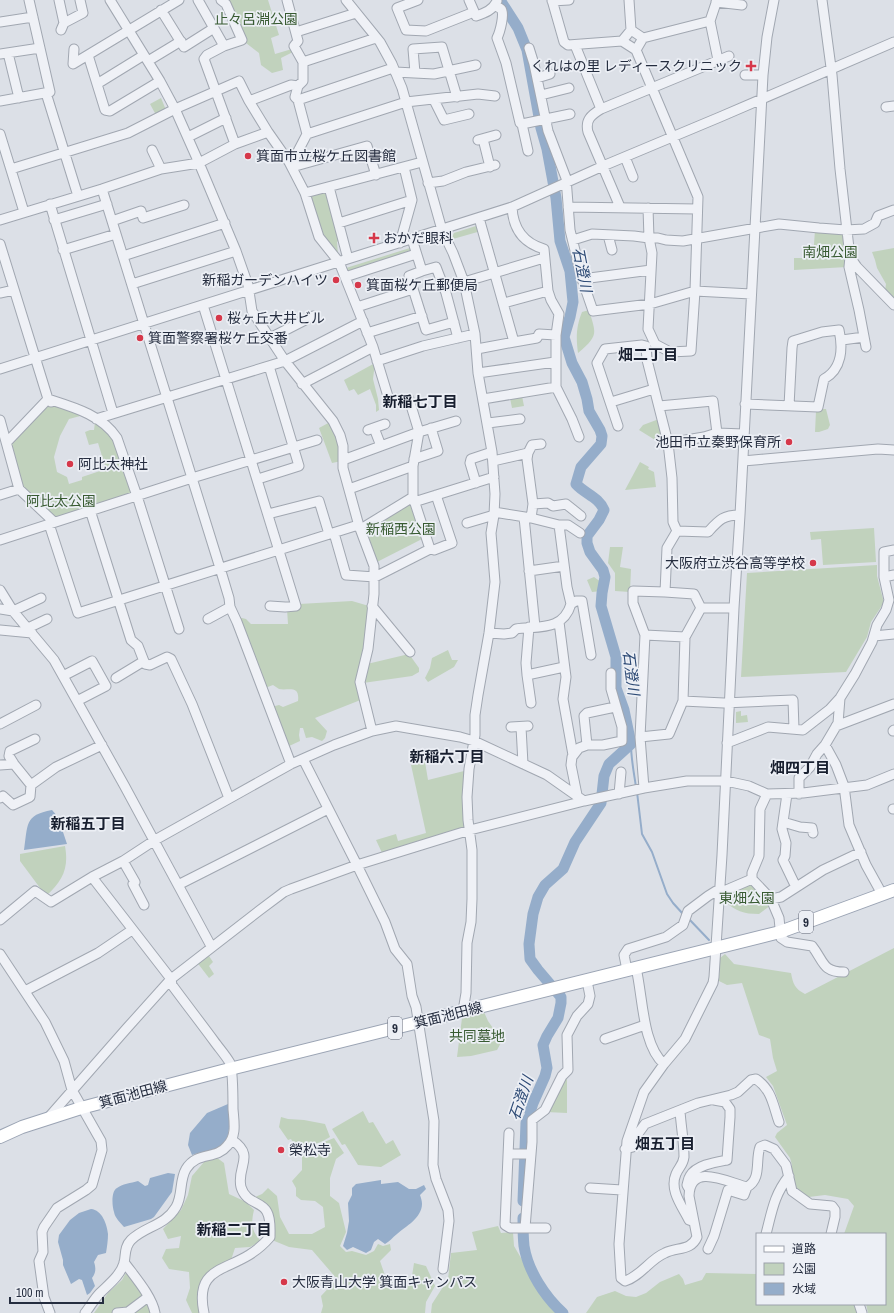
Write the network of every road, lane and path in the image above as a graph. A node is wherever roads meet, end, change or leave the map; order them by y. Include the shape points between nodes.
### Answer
1 (30, 0) edge
2 (59, 0) edge
3 (80, 0) edge
4 (110, 0) edge
5 (179, 0) edge
6 (198, 0) edge
7 (221, 0) edge
8 (286, 0) edge
9 (346, 0) edge
10 (418, 0) edge
11 (469, 0) edge
12 (569, 0) edge
13 (629, 0) edge
14 (774, 0) edge
15 (822, 0) edge
16 (552, 1) edge
17 (717, 1) edge
18 (496, 2) edge
19 (742, 5) dead end
20 (161, 10) junction
21 (474, 12) junction
22 (356, 13) junction
23 (33, 17) junction
24 (710, 21) junction
25 (0, 22) edge
26 (214, 28) junction
27 (129, 30) junction
28 (631, 30) junction
29 (296, 32) junction
30 (376, 38) junction
31 (643, 38) junction
32 (181, 41) junction
33 (622, 42) junction
34 (894, 42) edge
35 (575, 45) junction
36 (224, 46) junction
37 (40, 48) junction
38 (529, 48) dead end
39 (74, 49) dead end
40 (636, 50) junction
41 (4, 53) edge
42 (88, 54) junction
43 (729, 56) dead end
44 (146, 58) junction
45 (718, 60) junction
46 (303, 62) junction
47 (476, 65) dead end
48 (831, 69) junction
49 (394, 70) junction
50 (449, 70) junction
51 (415, 73) junction
52 (550, 74) dead end
53 (744, 75) dead end
54 (763, 75) junction
55 (537, 78) junction
56 (160, 81) junction
57 (97, 84) junction
58 (298, 86) junction
59 (569, 88) dead end
60 (652, 88) junction
61 (216, 91) junction
62 (46, 93) junction
63 (541, 94) junction
64 (495, 96) dead end
65 (457, 97) junction
66 (19, 98) junction
67 (762, 98) junction
68 (298, 100) junction
69 (434, 100) junction
70 (0, 101) edge
71 (249, 102) junction
72 (406, 102) junction
73 (175, 109) junction
74 (601, 109) junction
75 (470, 114) dead end
76 (570, 114) dead end
77 (226, 118) junction
78 (542, 119) junction
79 (522, 124) junction
80 (268, 132) junction
81 (0, 134) edge
82 (307, 134) junction
83 (496, 135) dead end
84 (188, 137) junction
85 (672, 137) junction
86 (235, 144) junction
87 (152, 150) dead end
88 (528, 151) dead end
89 (64, 153) junction
90 (625, 157) junction
91 (4, 158) edge
92 (422, 162) junction
93 (199, 163) junction
94 (290, 165) junction
95 (603, 166) junction
96 (404, 167) junction
97 (11, 169) junction
98 (161, 169) junction
99 (376, 175) junction
100 (633, 177) dead end
101 (428, 183) junction
102 (564, 184) junction
103 (329, 187) junction
104 (102, 189) junction
105 (305, 192) junction
106 (78, 196) junction
107 (412, 200) junction
108 (50, 204) junction
109 (107, 204) junction
110 (184, 205) dead end
111 (512, 207) junction
112 (568, 207) junction
113 (620, 207) junction
114 (648, 208) junction
115 (697, 209) junction
116 (894, 210) edge
117 (24, 212) junction
118 (479, 218) junction
119 (0, 220) edge
120 (54, 220) junction
121 (112, 221) junction
122 (225, 223) junction
123 (339, 223) junction
124 (755, 228) junction
125 (442, 230) junction
126 (846, 230) junction
127 (116, 234) junction
128 (608, 235) junction
129 (650, 238) junction
130 (697, 238) junction
131 (412, 239) junction
132 (573, 240) junction
133 (400, 243) junction
134 (1, 249) edge
135 (63, 250) junction
136 (612, 250) dead end
137 (236, 251) junction
138 (416, 254) junction
139 (123, 256) junction
140 (850, 257) junction
141 (544, 258) junction
142 (348, 259) junction
143 (339, 262) junction
144 (651, 270) junction
145 (422, 271) junction
146 (495, 272) junction
147 (345, 277) junction
148 (582, 279) junction
149 (464, 282) junction
150 (132, 284) junction
151 (413, 289) junction
152 (14, 290) junction
153 (250, 291) junction
154 (548, 291) junction
155 (695, 291) junction
156 (0, 294) edge
157 (751, 294) junction
158 (504, 303) junction
159 (650, 304) junction
160 (204, 305) junction
161 (894, 305) edge
162 (357, 307) junction
163 (313, 316) dead end
164 (422, 316) junction
165 (363, 321) junction
166 (454, 322) junction
167 (144, 324) junction
168 (367, 333) junction
169 (475, 334) junction
170 (556, 335) junction
171 (864, 337) junction
172 (270, 338) junction
173 (458, 338) junction
174 (842, 340) junction
175 (91, 341) junction
176 (514, 342) junction
177 (373, 347) junction
178 (866, 347) dead end
179 (477, 350) junction
180 (35, 358) junction
181 (285, 361) junction
182 (377, 361) junction
183 (555, 362) junction
184 (269, 366) junction
185 (0, 369) edge
186 (478, 374) junction
187 (226, 379) junction
188 (302, 384) junction
189 (556, 387) junction
190 (654, 389) junction
191 (167, 397) junction
192 (483, 399) junction
193 (50, 400) junction
194 (610, 402) junction
195 (745, 404) junction
196 (659, 406) junction
197 (789, 406) junction
198 (113, 413) junction
199 (96, 418) junction
200 (520, 419) dead end
201 (0, 420) edge
202 (456, 421) dead end
203 (488, 423) junction
204 (385, 424) dead end
205 (618, 426) dead end
206 (431, 428) junction
207 (419, 432) junction
208 (717, 432) junction
209 (744, 434) junction
210 (579, 437) dead end
211 (317, 440) dead end
212 (6, 442) junction
213 (668, 443) junction
214 (541, 444) dead end
215 (381, 446) junction
216 (294, 447) junction
217 (894, 450) edge
218 (528, 452) junction
219 (492, 456) junction
220 (252, 460) junction
221 (343, 460) junction
222 (743, 461) junction
223 (414, 463) junction
224 (494, 477) junction
225 (192, 478) junction
226 (258, 479) junction
227 (476, 483) junction
228 (19, 489) junction
229 (349, 489) junction
230 (0, 495) edge
231 (436, 495) junction
232 (137, 496) junction
233 (414, 500) junction
234 (533, 504) junction
235 (90, 510) junction
236 (494, 513) junction
237 (268, 514) junction
238 (740, 515) junction
239 (581, 516) dead end
240 (527, 518) junction
241 (52, 523) junction
242 (467, 523) dead end
243 (559, 525) junction
244 (359, 526) junction
245 (677, 531) junction
246 (331, 533) junction
247 (580, 533) dead end
248 (0, 540) edge
249 (430, 549) junction
250 (279, 550) junction
251 (894, 550) edge
252 (564, 566) junction
253 (220, 568) junction
254 (529, 571) junction
255 (894, 575) edge
256 (374, 577) junction
257 (884, 577) junction
258 (165, 585) junction
259 (0, 590) edge
260 (665, 592) junction
261 (41, 598) dead end
262 (118, 600) junction
263 (571, 604) junction
264 (270, 606) dead end
265 (372, 606) junction
266 (230, 607) junction
267 (701, 608) junction
268 (734, 608) junction
269 (0, 609) edge
270 (13, 611) junction
271 (48, 619) dead end
272 (208, 619) dead end
273 (558, 622) junction
274 (532, 627) junction
275 (179, 629) dead end
276 (0, 630) edge
277 (30, 631) junction
278 (489, 633) junction
279 (894, 634) edge
280 (645, 635) junction
281 (874, 636) junction
282 (685, 637) junction
283 (410, 652) dead end
284 (591, 656) dead end
285 (144, 661) junction
286 (564, 667) junction
287 (611, 673) dead end
288 (526, 675) junction
289 (63, 676) junction
290 (116, 678) dead end
291 (840, 698) junction
292 (77, 701) junction
293 (683, 701) junction
294 (531, 703) dead end
295 (730, 703) junction
296 (894, 704) edge
297 (36, 705) dead end
298 (615, 707) junction
299 (0, 724) edge
300 (836, 726) junction
301 (511, 727) dead end
302 (794, 729) junction
303 (372, 731) junction
304 (640, 737) junction
305 (35, 739) dead end
306 (474, 741) junction
307 (727, 743) junction
308 (102, 745) junction
309 (586, 745) junction
310 (825, 745) junction
311 (573, 755) junction
312 (303, 759) junction
313 (14, 764) junction
314 (291, 764) junction
315 (523, 764) junction
316 (0, 765) edge
317 (620, 772) dead end
318 (894, 774) edge
319 (726, 781) junction
320 (31, 785) junction
321 (639, 789) junction
322 (844, 789) junction
323 (619, 794) junction
324 (767, 794) junction
325 (787, 794) junction
326 (799, 794) junction
327 (0, 798) edge
328 (229, 798) junction
329 (580, 798) junction
330 (328, 809) junction
331 (783, 822) junction
332 (470, 830) junction
333 (813, 833) dead end
334 (155, 840) junction
335 (860, 852) junction
336 (123, 860) junction
337 (357, 865) junction
338 (92, 877) junction
339 (752, 879) junction
340 (178, 885) junction
341 (796, 887) junction
342 (720, 891) junction
343 (890, 893) edge
344 (771, 898) junction
345 (144, 904) dead end
346 (0, 920) edge
347 (132, 930) junction
348 (780, 932) junction
349 (211, 946) junction
350 (716, 948) junction
351 (0, 954) edge
352 (632, 969) junction
353 (844, 972) dead end
354 (170, 979) junction
355 (587, 980) junction
356 (25, 991) junction
357 (463, 1011) junction
358 (419, 1022) junction
359 (645, 1026) junction
360 (605, 1039) dead end
361 (664, 1064) junction
362 (231, 1069) junction
363 (72, 1090) junction
364 (713, 1099) junction
365 (81, 1108) junction
366 (680, 1111) junction
367 (49, 1117) junction
368 (779, 1122) dead end
369 (509, 1133) dead end
370 (0, 1137) edge
371 (232, 1140) junction
372 (625, 1149) junction
373 (508, 1154) junction
374 (527, 1154) junction
375 (789, 1176) junction
376 (747, 1186) junction
377 (590, 1188) dead end
378 (689, 1189) junction
379 (622, 1190) junction
380 (694, 1223) junction
381 (525, 1228) junction
382 (546, 1228) dead end
383 (766, 1233) edge
384 (831, 1233) edge
385 (708, 1249) dead end
386 (124, 1262) junction
387 (443, 1269) dead end
388 (148, 1297) junction
389 (114, 1312) edge
390 (50, 1313) edge
391 (85, 1313) edge
392 (155, 1313) edge
393 (204, 1313) edge

1 - 23 street
2 - 3 street via 63,26 83,13
4 - 27 street
5 - 20 street
6 - 26 street
7 - 36 street via 226,4 242,40
8 - 29 street
9 - 22 street
10 - 21 street via 397,8 406,30 426,31
11 - 21 street
12 - 16 street
13 - 28 street
14 - 54 street
15 - 48 street
16 - 35 street via 564,42
17 - 19 street
17 - 24 street
18 - 21 street via 489,12 476,16
18 - 79 street via 503,13 497,38
20 - 27 street
20 - 32 street
22 - 29 street
22 - 30 street
23 - 25 street
23 - 37 street
24 - 31 street
24 - 45 street
26 - 32 street via 184,46
26 - 36 street
27 - 42 street
27 - 44 street
28 - 31 street
28 - 33 street
29 - 46 street via 298,41 294,46
30 - 46 street
30 - 49 street
31 - 40 street
32 - 44 street
33 - 35 street
33 - 40 street
34 - 48 street
35 - 74 street
36 - 61 street via 204,59
37 - 41 street
37 - 62 street via 50,92
38 - 55 street
39 - 42 street via 74,64
40 - 60 street
41 - 66 street
42 - 57 street
43 - 45 street
44 - 56 street
44 - 57 street
45 - 60 street
46 - 58 street via 303,80
47 - 50 street
48 - 67 street
48 - 126 street
49 - 51 street
49 - 68 street
49 - 72 street
50 - 51 street via 434,74
50 - 51 street via 442,47 412,48
50 - 65 street
52 - 55 street
53 - 54 street
54 - 67 street
55 - 63 street
56 - 57 street via 110,111 105,110
56 - 73 street
58 - 68 street via 295,97
58 - 71 street via 290,85
59 - 63 street
60 - 74 street
60 - 85 street
61 - 71 street via 239,80
61 - 73 street
61 - 77 street
62 - 66 street
62 - 89 street
63 - 78 street
64 - 65 street via 478,94
65 - 69 street
66 - 70 street
67 - 85 street
67 - 124 street
68 - 82 street
69 - 72 street
69 - 75 street via 444,120
71 - 80 street
72 - 82 street
72 - 92 street
73 - 84 street
73 - 89 street via 128,133
74 - 95 street via 591,115 587,126
76 - 78 street
77 - 84 street
77 - 86 street
78 - 79 street
78 - 102 street via 563,166
79 - 88 street
80 - 86 street
80 - 94 street
81 - 91 street
82 - 94 street
83 - 101 street via 480,139 492,166
84 - 93 street
85 - 90 street
85 - 115 street via 698,197
86 - 93 street
87 - 98 street
89 - 97 street
89 - 106 street
90 - 95 street
90 - 100 street
91 - 97 street
92 - 96 street
92 - 101 street
93 - 98 street
93 - 122 street
94 - 99 street via 367,146
94 - 105 street
95 - 102 street
95 - 113 street
96 - 99 street
96 - 107 street
97 - 117 street
98 - 104 street
99 - 103 street
101 - 125 street
102 - 111 street
102 - 112 street
103 - 105 street
103 - 123 street
104 - 106 street
104 - 109 street
105 - 143 street via 319,237
106 - 108 street
107 - 123 street
107 - 133 street
108 - 117 street
108 - 120 street
109 - 120 street
109 - 121 street
110 - 121 street via 143,218 140,212
111 - 118 street
111 - 141 street via 519,232 525,240 544,249
112 - 113 street
112 - 132 street
113 - 114 street
114 - 115 street
114 - 129 street
115 - 130 street
116 - 126 street via 878,216 875,223 864,229
117 - 119 street
118 - 125 street
118 - 146 street
120 - 135 street
121 - 127 street
122 - 137 street
122 - 139 street
123 - 142 street
124 - 126 street via 779,224
124 - 130 street
124 - 157 street
125 - 131 street
125 - 149 street
126 - 140 street
127 - 135 street
127 - 139 street
128 - 129 street
128 - 132 street via 592,234
128 - 136 street
129 - 130 street via 683,241
129 - 144 street
130 - 155 street
131 - 133 street
131 - 138 street
132 - 148 street
133 - 142 street
134 - 152 street
135 - 175 street
137 - 150 street
137 - 153 street
138 - 145 street
138 - 147 street
139 - 150 street
140 - 161 street
140 - 171 street via 849,266
141 - 146 street
141 - 154 street
142 - 143 street
143 - 147 street
143 - 153 street
144 - 148 street
144 - 159 street
145 - 151 street via 409,276
145 - 166 street via 436,267
146 - 149 street
146 - 158 street
147 - 162 street
148 - 159 street via 594,311
149 - 169 street
150 - 167 street
151 - 162 street
151 - 164 street
152 - 156 street
152 - 180 street
153 - 160 street
153 - 172 street via 252,310
154 - 158 street
154 - 170 street via 559,314
155 - 157 street
155 - 159 street
155 - 159 street via 691,351 670,352 655,344 648,329
157 - 195 street
158 - 176 street
160 - 167 street
160 - 187 street
162 - 165 street
163 - 172 street via 298,319
164 - 166 street via 426,330
164 - 168 street
165 - 168 street
165 - 181 street
166 - 173 street
167 - 175 street
167 - 191 street
168 - 177 street
169 - 173 street
169 - 179 street
170 - 176 street via 539,334 537,338
170 - 183 street
171 - 174 street
171 - 178 street
172 - 181 street
173 - 182 street
174 - 197 street via 837,366 832,375 824,379 818,407
174 - 197 street via 840,330 822,332 793,341
175 - 180 street
175 - 198 street
176 - 179 street
177 - 182 street
177 - 188 street
179 - 186 street
180 - 185 street
180 - 193 street
181 - 184 street
181 - 188 street
182 - 207 street via 390,403 409,399
183 - 186 street
183 - 189 street
184 - 187 street
184 - 216 street
186 - 192 street
187 - 191 street
187 - 220 street
188 - 221 street via 333,422 341,440
189 - 192 street
189 - 210 street
190 - 194 street
190 - 194 street via 646,346 605,349 598,363
190 - 196 street
191 - 198 street
191 - 225 street
192 - 203 street
193 - 199 street
193 - 212 street
194 - 205 street
195 - 197 street
195 - 209 street
196 - 208 street via 713,401
196 - 213 street
198 - 199 street
199 - 232 street via 112,430 117,438
200 - 203 street
201 - 212 street
202 - 206 street
203 - 219 street
204 - 215 street via 371,429
206 - 207 street
206 - 223 street via 438,451
207 - 215 street
207 - 223 street
208 - 209 street
208 - 213 street via 704,437
209 - 222 street
211 - 216 street
212 - 228 street
213 - 245 street via 673,522
214 - 218 street via 532,445
215 - 221 street
216 - 220 street
216 - 226 street via 299,466
217 - 222 street via 878,449
218 - 219 street
218 - 234 street
219 - 224 street
219 - 227 street via 471,459
220 - 225 street
220 - 226 street
221 - 229 street
222 - 238 street
223 - 229 street
223 - 233 street
224 - 227 street
224 - 236 street
225 - 232 street
225 - 253 street
226 - 237 street
227 - 231 street
228 - 230 street
228 - 241 street
229 - 244 street
231 - 233 street
231 - 249 street via 452,543 434,550
232 - 235 street
232 - 258 street
233 - 244 street via 364,527
233 - 249 street
234 - 239 street via 566,504
234 - 240 street
235 - 241 street
235 - 262 street
236 - 240 street
236 - 242 street
236 - 278 street via 491,533 495,582
237 - 246 street via 319,501
237 - 250 street
238 - 245 street via 721,518 708,532
238 - 268 street
240 - 243 street
240 - 254 street
241 - 248 street
241 - 262 street via 78,613
243 - 247 street via 568,525
243 - 252 street
244 - 246 street
244 - 256 street via 374,566
245 - 260 street via 667,548
246 - 250 street
246 - 256 street via 346,575
249 - 256 street
250 - 253 street
250 - 264 street via 296,606
251 - 257 street via 884,552
252 - 254 street
252 - 263 street
253 - 258 street
253 - 266 street
254 - 274 street
255 - 257 street
256 - 265 street
257 - 281 street via 889,600
258 - 262 street
258 - 275 street
259 - 270 street
260 - 267 street via 694,594
260 - 280 street via 633,591 633,603
261 - 270 street
262 - 285 street via 131,640 138,646
263 - 273 street via 568,612
263 - 284 street via 582,601
265 - 283 street
265 - 303 street via 368,649 360,682
266 - 272 street
266 - 314 street
267 - 268 street
267 - 282 street
268 - 295 street
269 - 270 street
270 - 277 street
271 - 277 street
273 - 274 street via 547,627
273 - 286 street
274 - 278 street via 516,629 512,633
274 - 288 street
276 - 277 street
277 - 289 street via 54,660
278 - 306 street via 478,695
279 - 281 street
280 - 282 street
280 - 304 street
281 - 291 street
282 - 293 street
285 - 290 street
285 - 328 street via 150,665 167,657 171,659 192,704
286 - 288 street
286 - 311 street via 566,677 563,698
287 - 298 street
288 - 294 street
289 - 292 street
289 - 292 street via 92,661 106,686
291 - 300 street
291 - 302 street via 803,730
292 - 308 street
293 - 295 street
293 - 304 street via 669,734
295 - 302 street via 793,700
295 - 307 street
296 - 300 street
297 - 299 street
298 - 309 street via 587,713 584,716
298 - 309 street via 622,727 622,741
300 - 310 street
301 - 315 street via 524,726
302 - 307 street via 768,726
303 - 306 street via 396,726 460,736
303 - 312 street
304 - 321 street
305 - 313 street via 10,751 9,756
306 - 315 street
306 - 332 street via 467,797
307 - 319 street
308 - 320 street via 56,768
308 - 334 street
309 - 311 street
310 - 322 street via 836,765
310 - 326 street via 799,778
311 - 329 street via 571,765
312 - 314 street
312 - 330 street
313 - 316 street
313 - 320 street
314 - 328 street
315 - 329 street via 548,775
317 - 323 street
318 - 322 street via 867,785
319 - 321 street via 687,781
319 - 324 street via 749,786
319 - 342 street
320 - 327 street via 30,797 13,805 3,796
321 - 323 street
322 - 326 street
322 - 335 street via 849,825
323 - 329 street
324 - 325 street
324 - 339 street via 760,809 759,856
325 - 326 street
325 - 331 street
328 - 334 street
329 - 332 street
330 - 337 street
330 - 340 street
331 - 333 street via 812,828
331 - 341 street via 786,843 783,860
332 - 337 street
332 - 357 street via 472,899
334 - 336 street
334 - 340 street
335 - 341 street
335 - 343 street via 874,882
336 - 338 street
336 - 345 street
337 - 349 street via 284,892
337 - 358 street via 385,922 395,949 407,964
338 - 346 street via 51,902 35,891
338 - 347 street
339 - 342 street
339 - 344 street
340 - 349 street
341 - 344 street via 780,897
342 - 350 street
342 - 352 street via 716,891 688,911 683,925 666,937 628,949 624,955
343 - 348 main road, 箕面池田線 / 9
344 - 348 street via 779,918
347 - 354 street
347 - 356 street via 98,953
348 - 350 main road, 箕面池田線 / 9
348 - 353 street via 781,938 787,942 812,946 824,966 834,972
349 - 354 street
350 - 352 main road, 箕面池田線 / 9
350 - 361 street via 713,983 687,1035
351 - 356 street
352 - 355 main road, 箕面池田線 / 9
352 - 359 street via 639,983
354 - 362 street via 226,1058
354 - 363 street
355 - 357 main road, 箕面池田線 / 9
355 - 374 street via 590,996 588,1004 577,1016 567,1035 568,1070 562,1076 545,1110 532,1120
356 - 363 street via 45,1022 64,1061
357 - 358 main road, 箕面池田線 / 9
358 - 362 main road, 箕面池田線 / 9
358 - 387 street via 434,1121 433,1165 448,1210
359 - 360 street
359 - 361 street via 650,1043
361 - 372 street via 644,1092
362 - 365 main road, 箕面池田線 / 9
362 - 371 street via 235,1128
363 - 365 street
363 - 367 street
364 - 366 street
364 - 368 street via 732,1095 756,1079 769,1091
364 - 378 street via 725,1102 730,1109 727,1160 693,1172 687,1185
365 - 367 main road, 箕面池田線 / 9
365 - 390 street via 98,1135 102,1150 92,1185 57,1208 42,1232 43,1252 39,1261 44,1298
366 - 372 street via 644,1124 633,1147
366 - 380 street via 684,1157 683,1165 674,1180 675,1191
367 - 370 main road, 箕面池田線 / 9
369 - 373 street
371 - 386 street via 227,1148 216,1154 194,1160 182,1178 176,1207 167,1218 156,1226 138,1233 129,1242 124,1252
371 - 393 street via 240,1146 244,1154 241,1186 248,1198 264,1207 267,1212 270,1237 249,1255 211,1275 202,1293
372 - 379 street
373 - 374 street
373 - 381 street via 505,1225 510,1228
374 - 381 street
375 - 376 street via 786,1165 778,1154 765,1145 760,1147 758,1152 755,1181
375 - 383 street via 775,1198
375 - 384 street via 792,1191 799,1197 810,1204 832,1206 835,1210
376 - 378 street via 709,1176 693,1182
376 - 385 street via 744,1195 728,1190
377 - 379 street
378 - 380 street
379 - 380 street via 619,1244 621,1278 625,1281 656,1258 694,1243 697,1238
381 - 382 street
386 - 388 street
386 - 391 street via 118,1274
388 - 389 street via 128,1312
388 - 392 street

